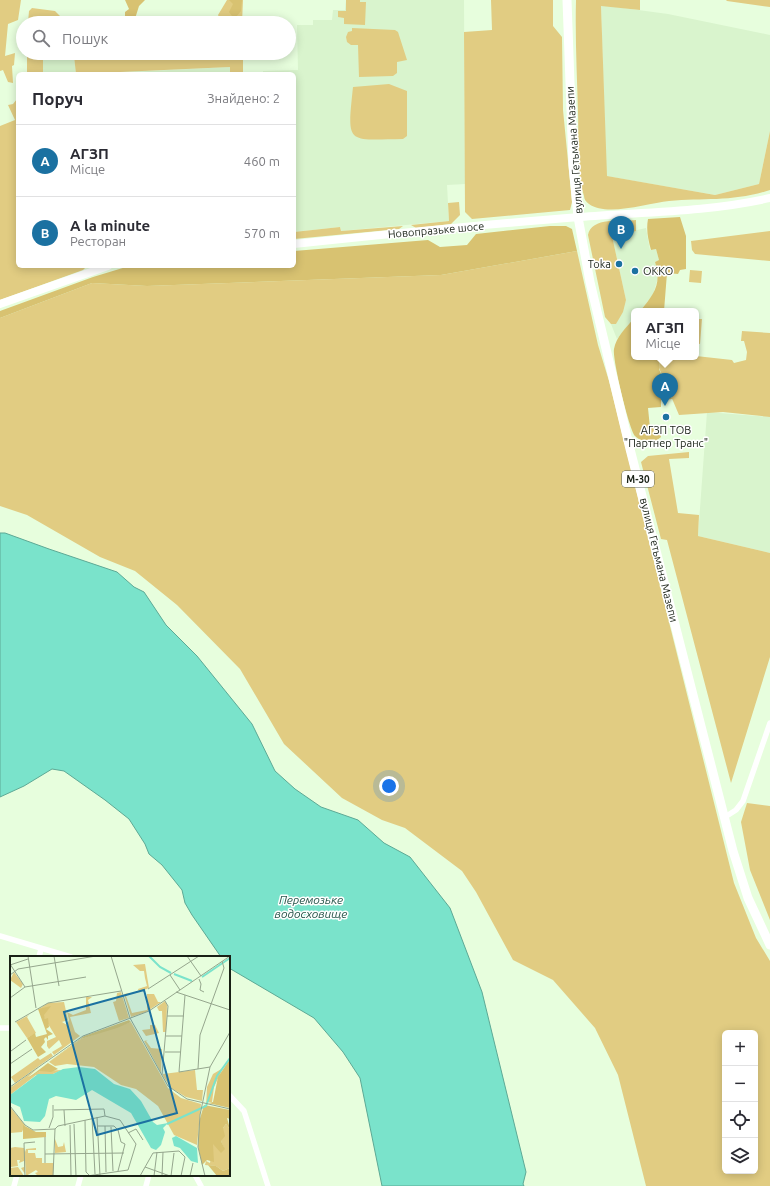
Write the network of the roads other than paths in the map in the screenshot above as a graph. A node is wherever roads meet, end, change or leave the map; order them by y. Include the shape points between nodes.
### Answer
1 (567, 0) edge
2 (770, 198) edge
3 (578, 217) junction
4 (296, 244) edge
5 (102, 268) edge
6 (0, 304) edge
7 (770, 723) edge
8 (725, 816) junction
9 (0, 936) edge
10 (770, 945) edge
11 (41, 949) junction
12 (39, 956) edge
13 (67, 956) edge
14 (230, 1096) edge
15 (17, 1176) edge
16 (81, 1176) edge
17 (149, 1176) edge
18 (196, 1176) edge
19 (14, 1186) edge
20 (78, 1186) edge
21 (146, 1186) edge
22 (201, 1186) edge
23 (268, 1186) edge

1 - 3 highway, вулиця Гетьмана Мазепи / М-30 via 572,146
2 - 3 main road, Новопразьке шосе via 744,204 686,210
3 - 4 main road, Новопразьке шосе
3 - 8 highway, вулиця Гетьмана Мазепи / М-30 via 590,282 623,419
5 - 6 main road
7 - 8 street via 743,801 736,810
8 - 10 highway, вулиця Гетьмана Мазепи / М-30 via 744,884
9 - 11 street
11 - 12 street
11 - 13 street
14 - 23 street via 244,1111
15 - 19 street
16 - 20 street
17 - 21 street
18 - 22 street

